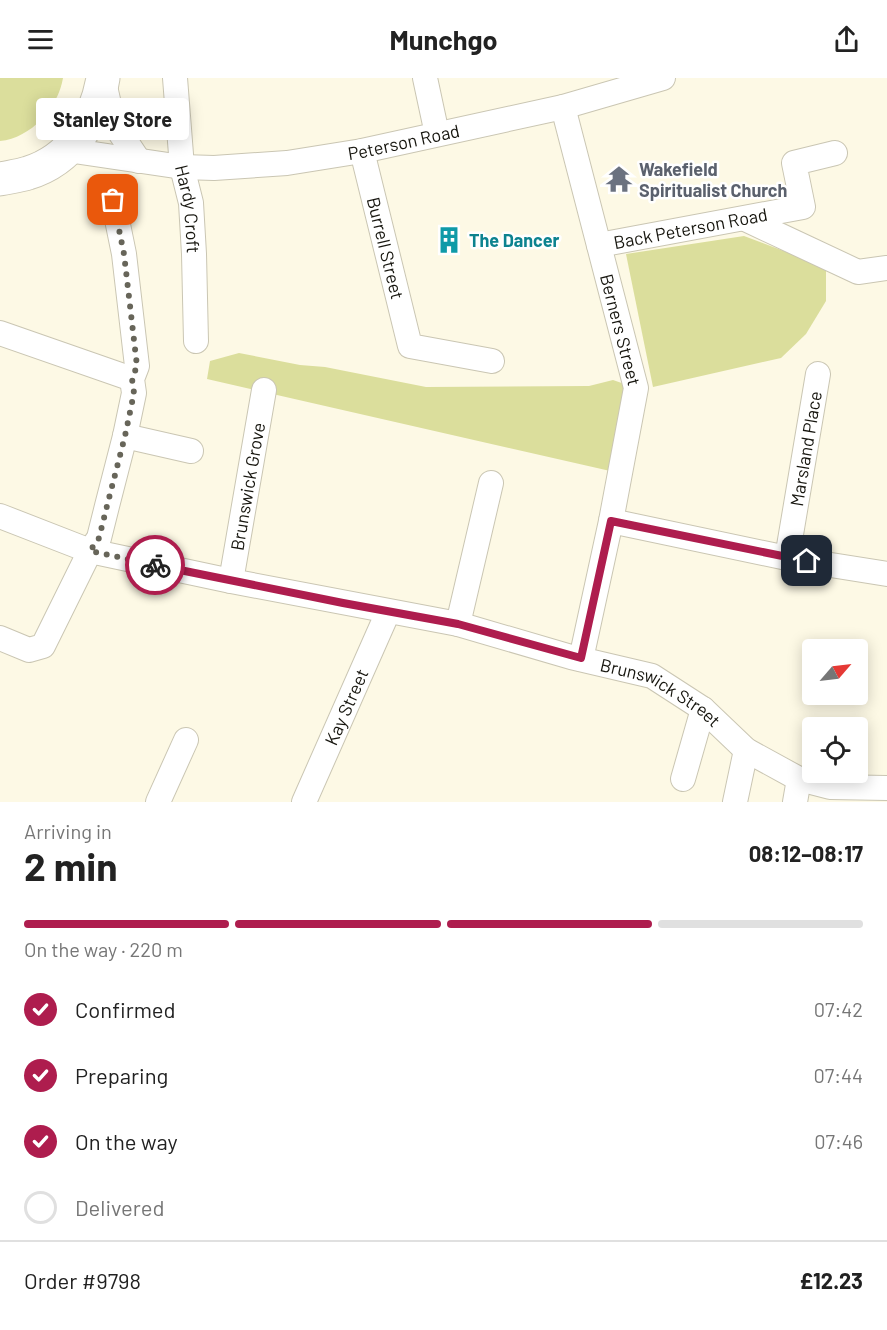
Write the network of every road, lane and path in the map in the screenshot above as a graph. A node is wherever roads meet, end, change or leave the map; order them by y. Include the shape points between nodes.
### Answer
1 (175, 78) edge
2 (425, 78) edge
3 (663, 78) edge
4 (103, 79) edge
5 (563, 107) junction
6 (437, 135) junction
7 (67, 150) junction
8 (362, 151) junction
9 (835, 153) dead end
10 (140, 161) junction
11 (182, 166) junction
12 (0, 179) edge
13 (113, 200) dead end
14 (745, 219) junction
15 (599, 245) junction
16 (887, 268) edge
17 (0, 333) edge
18 (196, 341) dead end
19 (492, 361) dead end
20 (818, 374) dead end
21 (132, 379) junction
22 (264, 390) dead end
23 (125, 436) junction
24 (191, 451) dead end
25 (491, 483) dead end
26 (0, 516) edge
27 (611, 521) junction
28 (90, 551) junction
29 (786, 558) junction
30 (887, 574) edge
31 (231, 581) junction
32 (388, 612) junction
33 (458, 624) junction
34 (0, 638) edge
35 (581, 658) junction
36 (703, 709) junction
37 (186, 740) dead end
38 (746, 750) junction
39 (683, 779) dead end
40 (887, 788) edge
41 (797, 790) edge
42 (829, 794) edge
43 (158, 802) edge
44 (304, 802) edge
45 (735, 802) edge

1 - 11 street, Hardy Croft
2 - 6 street
3 - 5 street, Peterson Road
4 - 7 highway via 93,114
4 - 10 street via 113,122
5 - 6 street, Peterson Road
5 - 15 street, Berners Street
6 - 8 street, Peterson Road
7 - 10 street, Peterson Road
7 - 12 highway via 48,165
8 - 11 street, Peterson Road via 287,163
8 - 19 street, Burrell Street via 410,346
9 - 14 street, Back Peterson Road via 794,163 803,207
10 - 11 street, Peterson Road
11 - 18 street, Hardy Croft via 190,203
13 - 21 street via 124,254 137,366
14 - 15 street, Back Peterson Road
14 - 16 street via 858,272
15 - 27 street, Berners Street via 636,388
17 - 21 street
20 - 29 street, Marsland Place
21 - 23 street via 134,393
22 - 31 street, Brunswick Grove
23 - 24 street
23 - 28 street via 99,538
25 - 33 street
26 - 28 street, Brunswick Street
27 - 29 street
27 - 35 street, Berners Street
28 - 31 street, Brunswick Street
28 - 34 street via 43,646 29,650
29 - 30 street
31 - 32 street, Brunswick Street
32 - 33 street, Brunswick Street
32 - 44 street, Kay Street
33 - 35 street, Brunswick Street
35 - 36 street, Brunswick Street via 652,676
36 - 38 street, Brunswick Street
36 - 39 street
37 - 43 street
38 - 41 street, Brunswick Street
38 - 45 street
40 - 42 street, Brunswick Street
41 - 42 street, Brunswick Street

